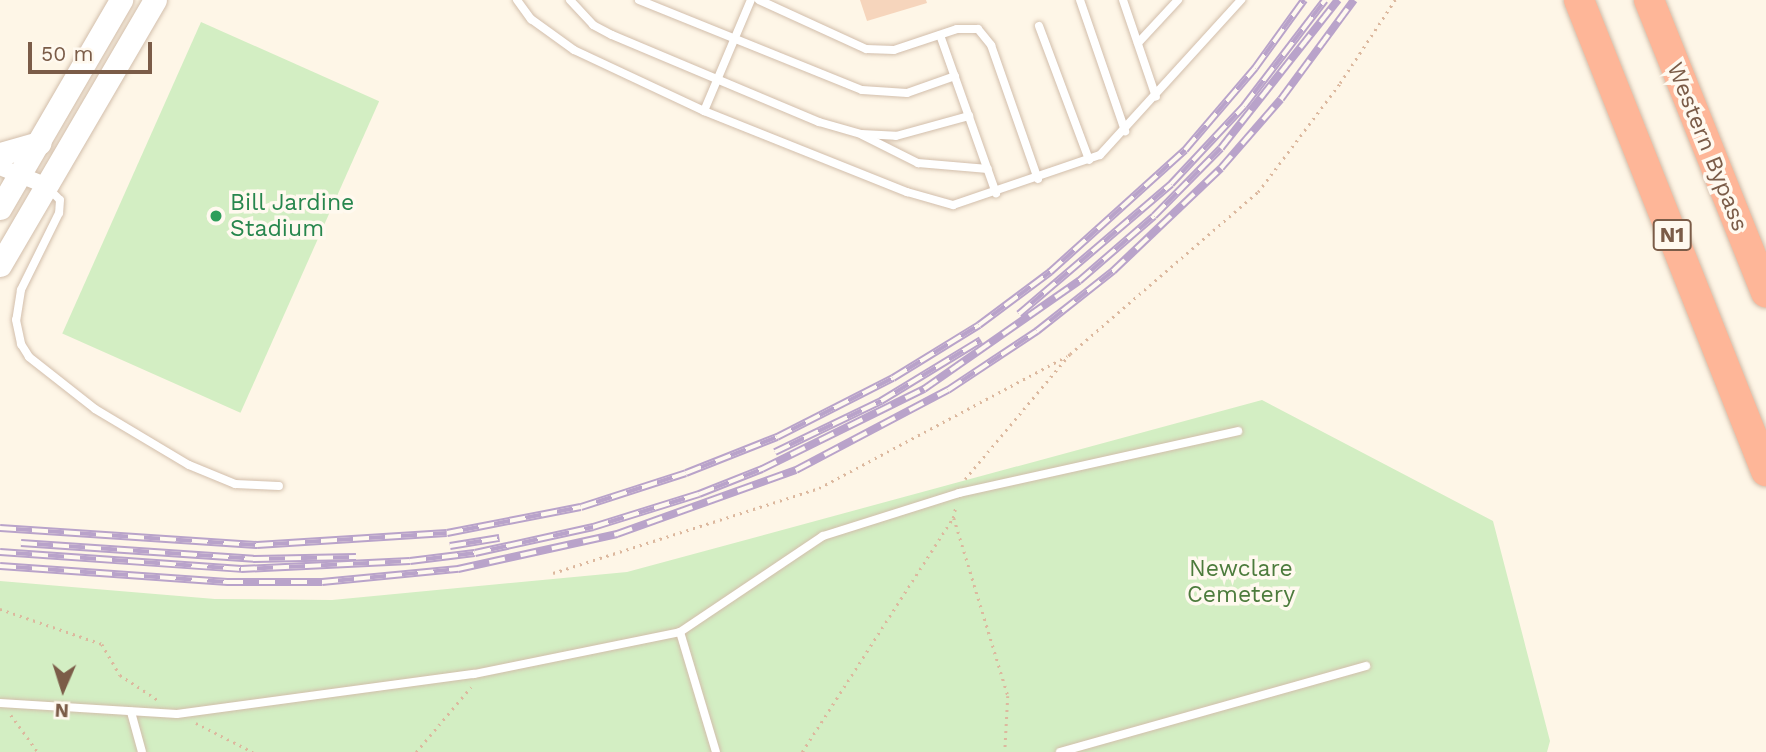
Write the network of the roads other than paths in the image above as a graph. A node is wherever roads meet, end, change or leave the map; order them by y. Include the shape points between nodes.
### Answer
1 (121, 0) edge
2 (132, 0) edge
3 (145, 0) edge
4 (155, 0) edge
5 (517, 0) edge
6 (569, 0) edge
7 (639, 0) edge
8 (751, 0) edge
9 (759, 0) edge
10 (1080, 0) edge
11 (1123, 0) edge
12 (1178, 0) edge
13 (1241, 0) edge
14 (1579, 0) edge
15 (1648, 0) edge
16 (1039, 26) dead end
17 (940, 35) junction
18 (733, 42) junction
19 (1138, 43) junction
20 (955, 76) junction
21 (716, 82) junction
22 (1156, 97) junction
23 (704, 111) junction
24 (969, 116) junction
25 (1125, 131) junction
26 (861, 134) junction
27 (39, 143) junction
28 (0, 154) edge
29 (1089, 160) junction
30 (988, 169) junction
31 (26, 177) edge
32 (1038, 179) junction
33 (996, 193) junction
34 (7, 214) edge
35 (0, 249) edge
36 (0, 265) edge
37 (1766, 293) edge
38 (1238, 431) dead end
39 (1766, 471) edge
40 (279, 486) dead end
41 (680, 632) junction
42 (1366, 666) dead end
43 (1, 703) edge
44 (131, 712) junction
45 (142, 752) edge
46 (716, 752) edge
47 (1060, 752) edge

1 - 27 main road
2 - 31 lane
3 - 31 lane
4 - 31 main road
5 - 23 lane via 531,19 574,50
6 - 21 lane via 593,25
7 - 18 lane
8 - 18 lane
9 - 17 lane via 866,49 894,50
10 - 25 lane
11 - 19 lane
12 - 19 lane
13 - 22 lane
14 - 39 highway, N1
15 - 37 highway, Western Bypass
16 - 29 lane
17 - 20 lane
17 - 32 lane via 969,27 985,35
18 - 20 lane via 862,90 907,93
18 - 21 lane
19 - 22 lane
20 - 24 lane
21 - 23 lane
21 - 26 lane
22 - 25 lane
23 - 33 lane via 930,201 953,205
24 - 26 lane via 906,134
24 - 30 lane
25 - 29 lane
26 - 30 lane via 918,163
27 - 28 main road
27 - 31 main road
29 - 32 lane
30 - 33 lane
31 - 34 main road
31 - 34 main road
31 - 40 lane via 56,194 60,206 21,290 17,330 29,357 95,409 189,466 235,484
32 - 33 lane
34 - 35 lane
34 - 36 main road
38 - 41 lane via 959,493 823,536
41 - 44 lane via 474,674 177,713
41 - 46 lane
42 - 47 lane
43 - 44 lane
44 - 45 lane

